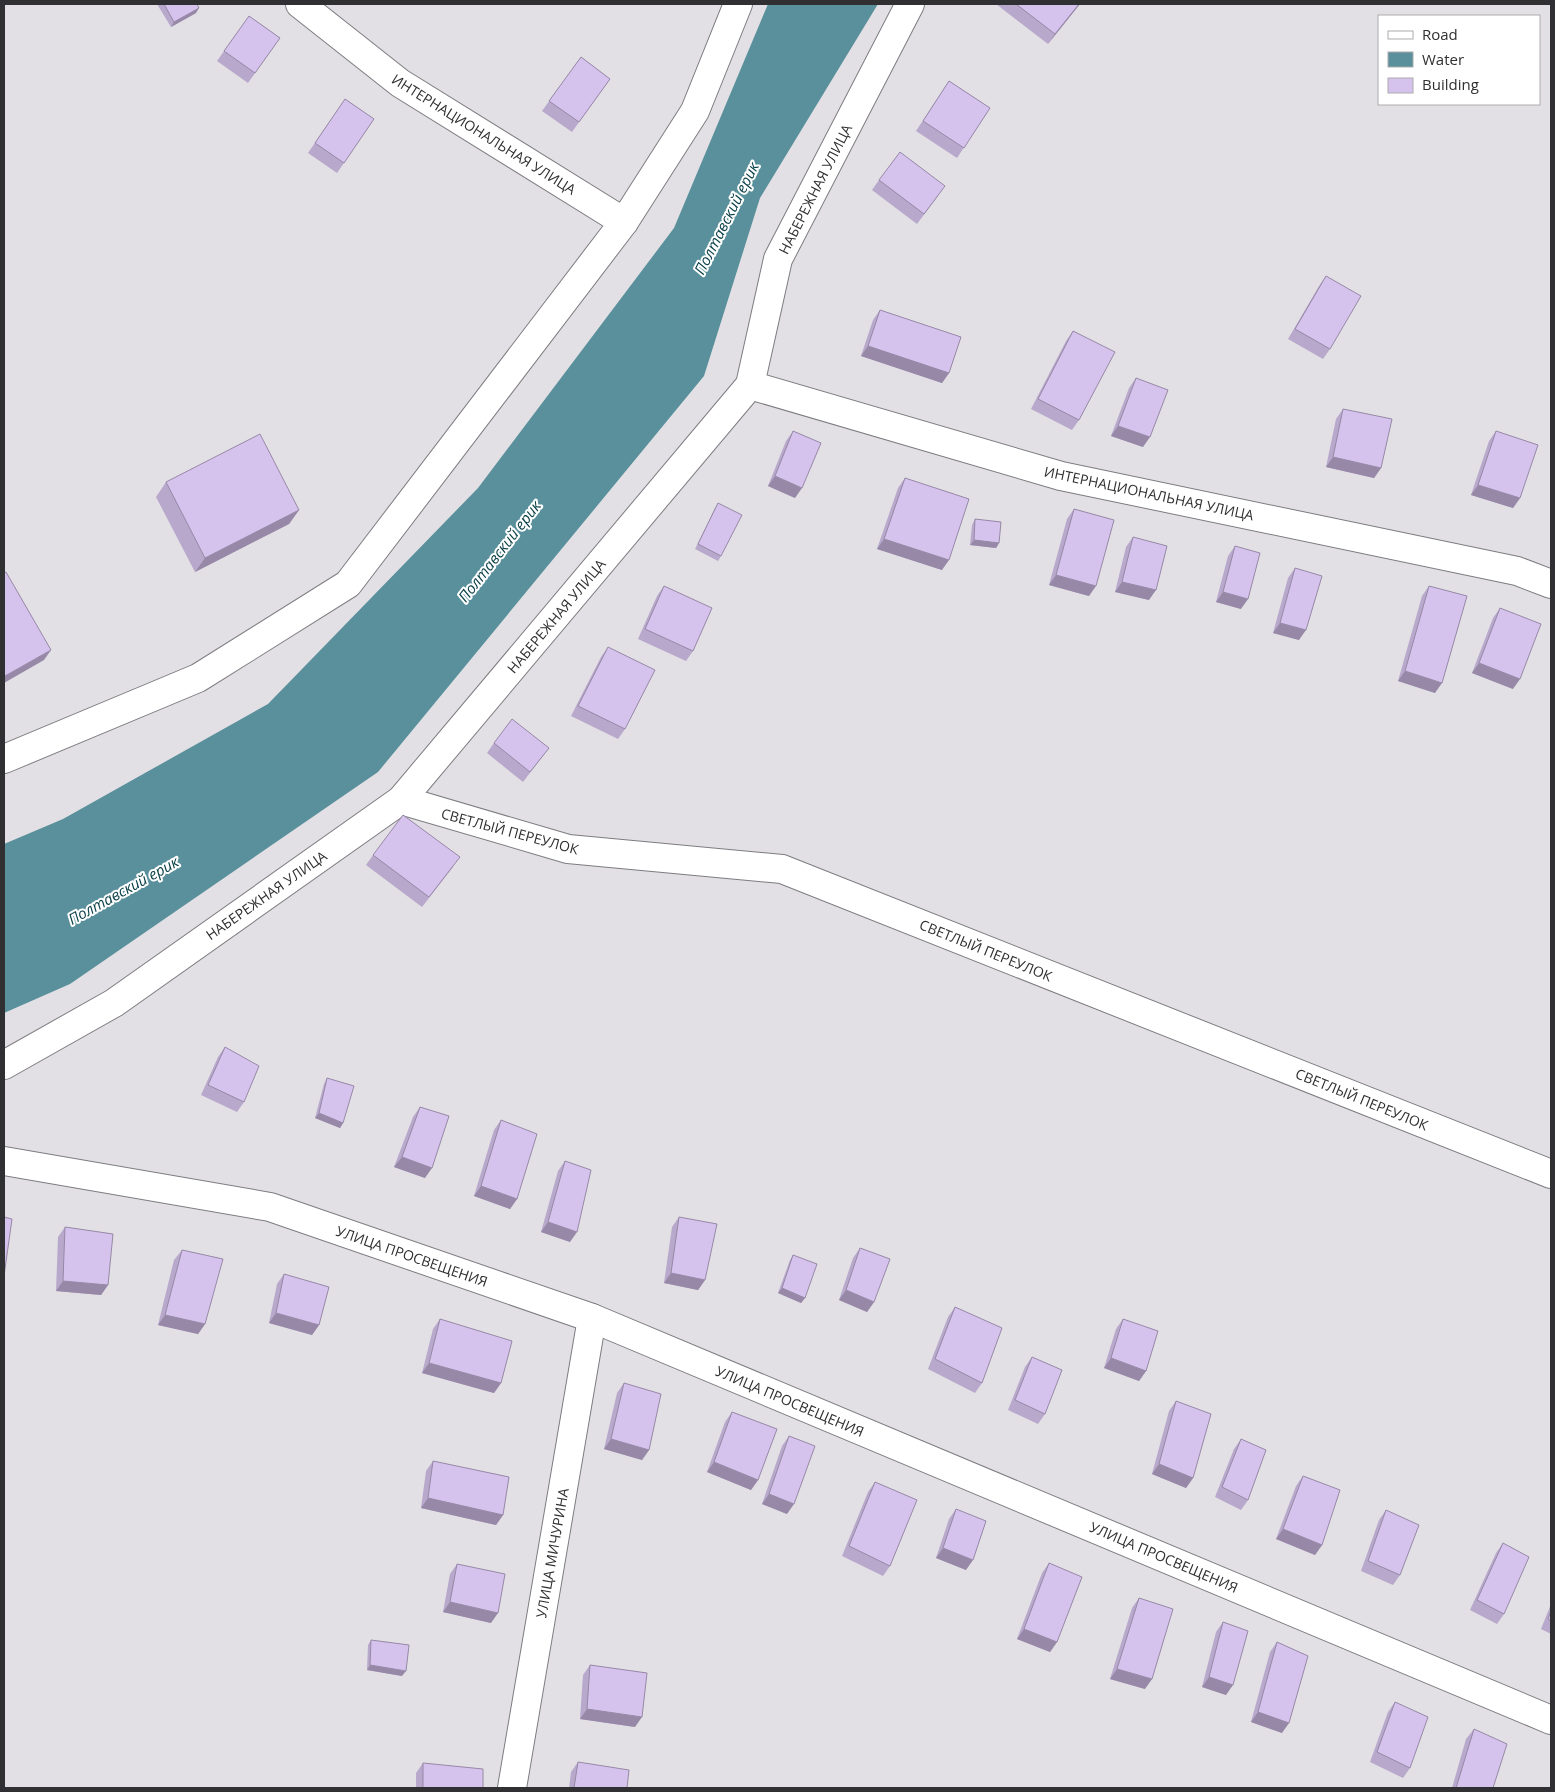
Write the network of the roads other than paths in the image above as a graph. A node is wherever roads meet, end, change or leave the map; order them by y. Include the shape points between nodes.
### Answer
1 (300, 4) edge
2 (738, 4) edge
3 (910, 4) edge
4 (624, 222) junction
5 (750, 385) junction
6 (1551, 584) edge
7 (4, 760) edge
8 (401, 800) junction
9 (4, 1065) edge
10 (4, 1161) edge
11 (1551, 1174) edge
12 (592, 1318) junction
13 (1551, 1720) edge
14 (512, 1788) edge

1 - 4 street, ИНТЕРНАЦИОНАЛЬНАЯ УЛИЦА via 400,83
2 - 4 street via 695,111
3 - 5 street, НАБЕРЕЖНАЯ УЛИЦА via 778,259
4 - 7 street via 348,584 198,678
5 - 6 street, ИНТЕРНАЦИОНАЛЬНАЯ УЛИЦА via 1061,476 1517,571
5 - 8 street, НАБЕРЕЖНАЯ УЛИЦА
8 - 9 street, НАБЕРЕЖНАЯ УЛИЦА via 114,1003
8 - 11 street, СВЕТЛЫЙ ПЕРЕУЛОК via 568,849 782,870
10 - 12 street, УЛИЦА ПРОСВЕЩЕНИЯ via 270,1207
12 - 13 street, УЛИЦА ПРОСВЕЩЕНИЯ
12 - 14 street, УЛИЦА МИЧУРИНА

